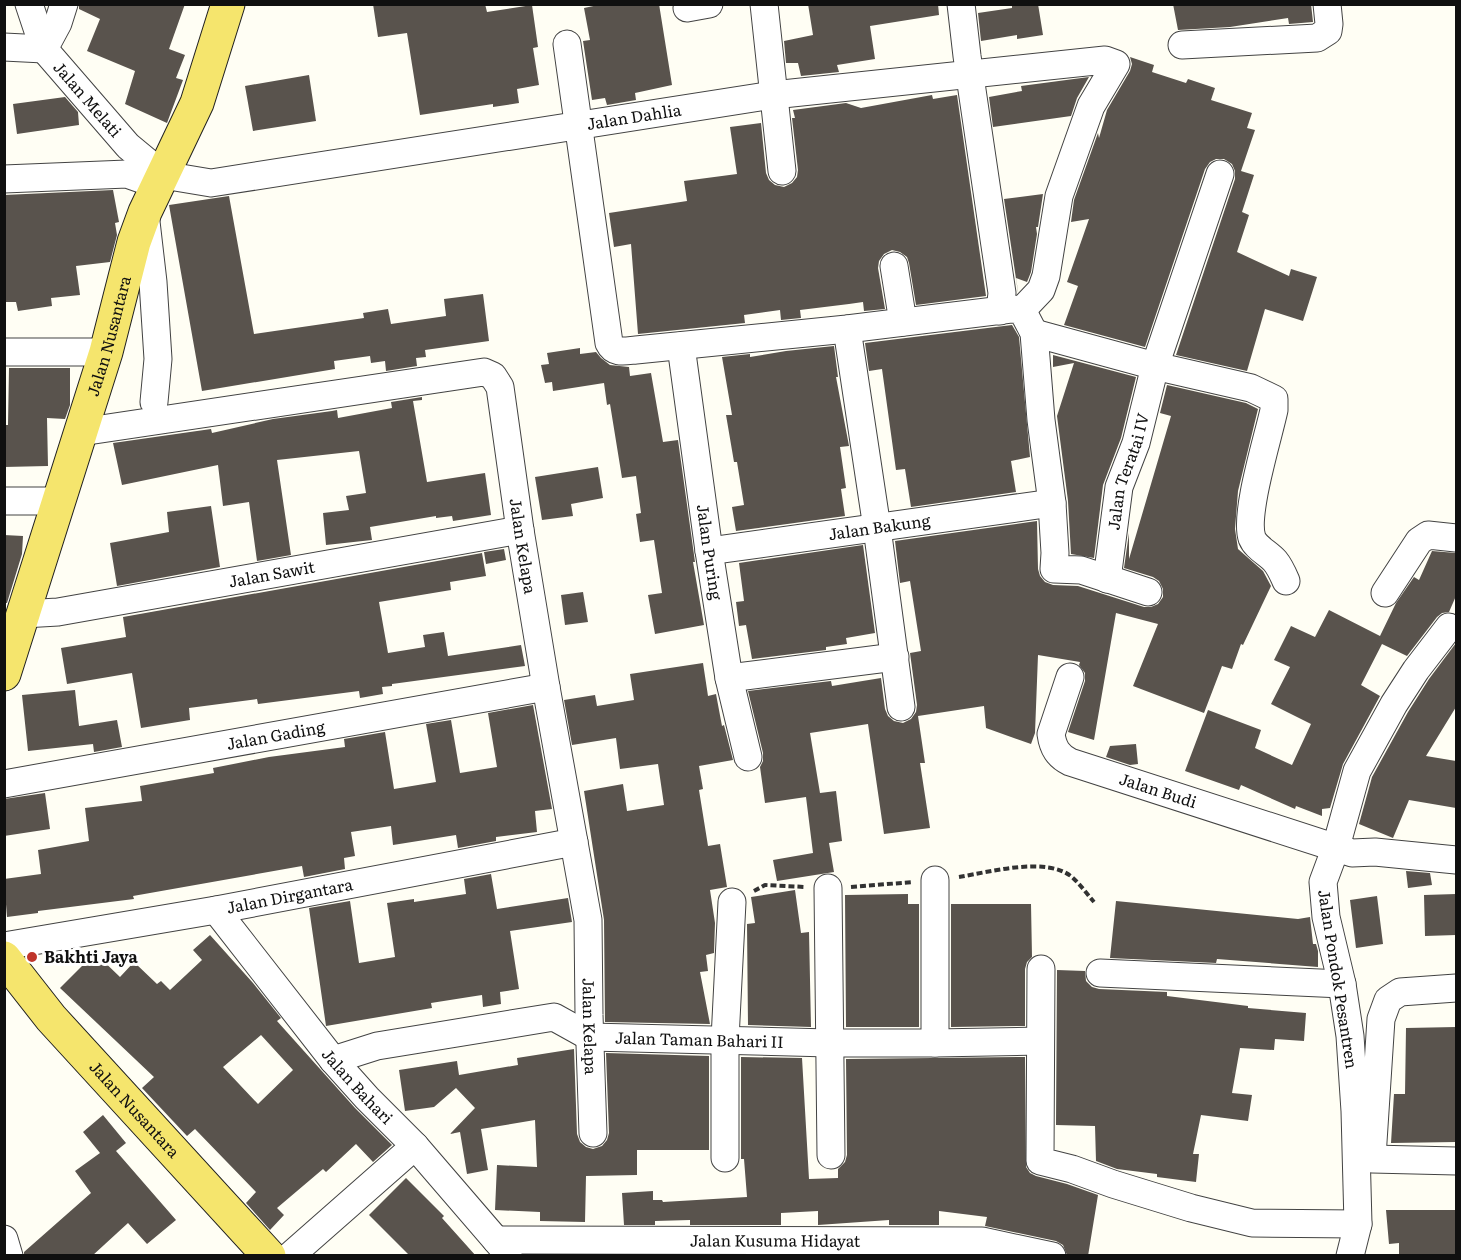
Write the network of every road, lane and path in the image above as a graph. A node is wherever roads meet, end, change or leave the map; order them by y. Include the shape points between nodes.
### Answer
1 (29, 4) edge
2 (64, 4) edge
3 (228, 4) edge
4 (764, 4) edge
5 (961, 4) edge
6 (1327, 4) edge
7 (567, 44) dead end
8 (1182, 45) dead end
9 (4, 48) edge
10 (44, 49) junction
11 (969, 74) junction
12 (773, 95) junction
13 (577, 125) junction
14 (782, 171) dead end
15 (1220, 174) dead end
16 (4, 179) edge
17 (155, 191) junction
18 (894, 266) dead end
19 (116, 313) junction
20 (1018, 318) junction
21 (155, 319) junction
22 (903, 322) junction
23 (847, 329) junction
24 (681, 346) junction
25 (4, 352) edge
26 (106, 352) junction
27 (1155, 366) junction
28 (154, 402) dead end
29 (81, 432) junction
30 (4, 501) edge
31 (59, 501) junction
32 (1052, 503) junction
33 (878, 528) junction
34 (520, 530) junction
35 (1456, 538) edge
36 (709, 551) junction
37 (1107, 579) junction
38 (1286, 581) dead end
39 (1148, 592) dead end
40 (1385, 593) dead end
41 (23, 614) junction
42 (1449, 627) dead end
43 (895, 657) junction
44 (4, 674) edge
45 (1070, 677) dead end
46 (729, 678) junction
47 (546, 687) junction
48 (901, 706) dead end
49 (748, 757) dead end
50 (4, 784) edge
51 (574, 842) junction
52 (1336, 847) junction
53 (1456, 860) edge
54 (936, 880) dead end
55 (828, 888) dead end
56 (732, 902) dead end
57 (216, 910) junction
58 (4, 946) edge
59 (1041, 969) dead end
60 (1100, 973) dead end
61 (10, 975) edge
62 (1342, 984) junction
63 (1456, 988) edge
64 (590, 1036) junction
65 (725, 1039) junction
66 (1041, 1041) junction
67 (829, 1043) junction
68 (935, 1043) junction
69 (377, 1046) junction
70 (333, 1060) junction
71 (367, 1098) junction
72 (593, 1133) dead end
73 (415, 1146) junction
74 (831, 1155) dead end
75 (724, 1158) dead end
76 (1372, 1159) junction
77 (1456, 1161) edge
78 (1358, 1224) junction
79 (4, 1239) edge
80 (503, 1248) edge
81 (806, 1248) edge
82 (980, 1248) edge
83 (9, 1256) edge
84 (269, 1256) edge
85 (290, 1256) edge
86 (1052, 1256) edge
87 (1350, 1256) edge
88 (1366, 1256) edge

1 - 10 street
2 - 10 street
3 - 17 main road, Jalan Nusantara via 197,103
4 - 12 street
5 - 11 street
6 - 8 street via 1328,31 1317,38
7 - 13 street
9 - 10 street, Jalan Melati
10 - 17 street, Jalan Melati via 128,146
11 - 12 street, Jalan Dahlia
11 - 20 street via 1002,293
11 - 20 street, Jalan Dahlia via 1106,60 1116,64 1091,106 1059,195 1041,290
12 - 13 street, Jalan Dahlia
12 - 14 street
13 - 17 street, Jalan Dahlia
13 - 24 street via 611,348 616,351
15 - 27 street, Jalan Teratai IV
16 - 17 street, Jalan Dahlia via 127,174
17 - 19 main road, Jalan Nusantara via 134,242
17 - 21 street
18 - 22 street
19 - 21 street
19 - 26 main road, Jalan Nusantara
20 - 22 street
20 - 27 street
20 - 32 street via 1041,420
21 - 28 street via 158,359
22 - 23 street
23 - 24 street
23 - 33 street
24 - 36 street, Jalan Puring
25 - 26 street
26 - 29 main road, Jalan Nusantara
27 - 37 street, Jalan Teratai IV via 1136,443 1119,487
27 - 38 street via 1251,388 1274,399 1250,522 1252,538 1275,560
29 - 31 main road, Jalan Nusantara
29 - 34 street, Jalan Kelapa via 484,372 494,376 500,387
30 - 31 street
31 - 41 main road, Jalan Nusantara
32 - 33 street, Jalan Bakung
32 - 37 street via 1054,569 1081,570
33 - 36 street, Jalan Bakung
33 - 43 street
34 - 41 street, Jalan Sawit via 58,612
34 - 47 street, Jalan Kelapa
35 - 40 street via 1428,535 1419,541
36 - 46 street, Jalan Puring
37 - 39 street
41 - 44 main road, Jalan Nusantara
42 - 52 street, Jalan Pondok Pesantren via 1394,704 1357,771
43 - 46 street
43 - 48 street
45 - 52 street, Jalan Budi via 1051,734 1059,757
46 - 49 street, Jalan Puring
47 - 50 street, Jalan Gading
47 - 51 street, Jalan Kelapa
51 - 57 street, Jalan Dirgantara
51 - 64 street, Jalan Kelapa via 588,920
52 - 53 street via 1352,853
52 - 62 street, Jalan Pondok Pesantren via 1323,882 1326,917
54 - 68 street
55 - 67 street
56 - 65 street
57 - 58 street, Jalan Dirgantara
57 - 70 street, Jalan Bahari
59 - 66 street
60 - 62 street
61 - 84 main road, Jalan Nusantara
62 - 78 street, Jalan Pondok Pesantren via 1355,1111
63 - 76 street via 1400,992 1388,1000 1381,1019
64 - 65 street, Jalan Taman Bahari II
64 - 69 street, Jalan Taman Bahari II via 554,1017
64 - 72 street, Jalan Kelapa
65 - 67 street, Jalan Taman Bahari II
65 - 75 street
66 - 68 street, Jalan Taman Bahari II
66 - 78 street via 1040,1161 1252,1223
67 - 68 street, Jalan Taman Bahari II
67 - 74 street
69 - 70 street, Jalan Taman Bahari II
69 - 71 street
70 - 71 street, Jalan Bahari
71 - 73 street, Jalan Bahari
73 - 80 street, Jalan Bahari
73 - 85 street
76 - 77 street
76 - 88 street
78 - 87 street, Jalan Pondok Pesantren
79 - 83 street
80 - 81 street, Jalan Kusuma Hidayat
81 - 82 street, Jalan Kusuma Hidayat
82 - 86 street, Jalan Kusuma Hidayat

